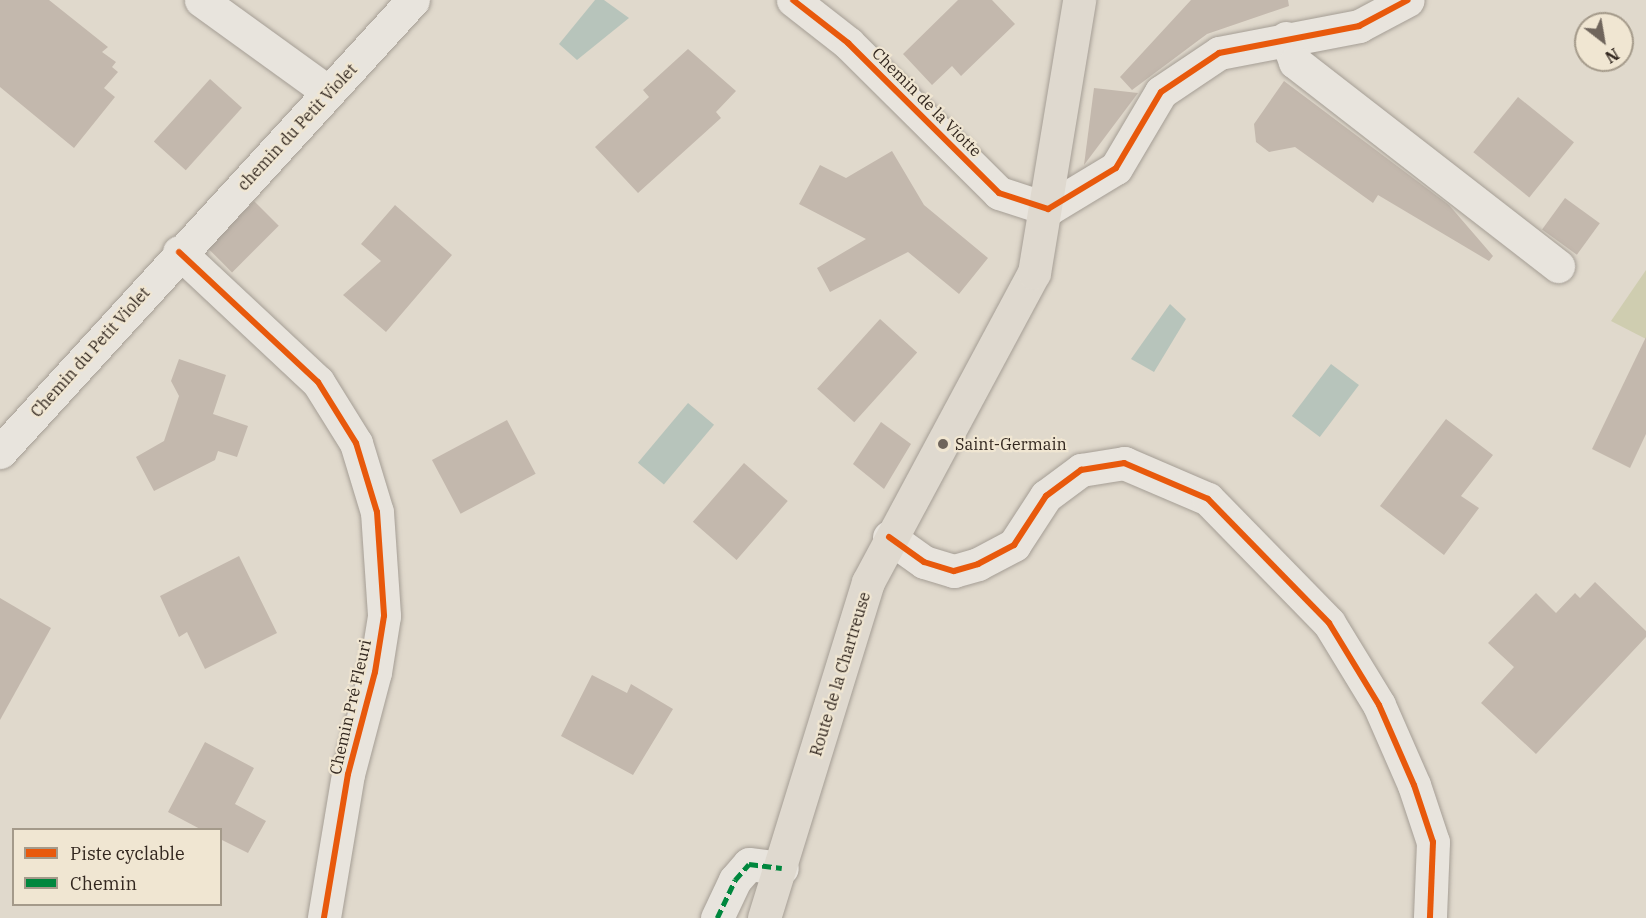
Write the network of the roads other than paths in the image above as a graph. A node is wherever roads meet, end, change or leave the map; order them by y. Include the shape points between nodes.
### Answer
1 (201, 0) edge
2 (413, 0) edge
3 (793, 0) edge
4 (1079, 0) edge
5 (1408, 0) edge
6 (1286, 38) junction
7 (328, 92) junction
8 (1048, 209) junction
9 (179, 252) junction
10 (1558, 266) dead end
11 (0, 452) edge
12 (889, 537) junction
13 (782, 868) junction
14 (324, 918) edge
15 (717, 918) edge
16 (764, 918) edge
17 (1430, 918) edge

1 - 7 street
2 - 7 street, chemin du Petit Violet
3 - 8 street, Chemin de la Viotte via 848,44 999,193
4 - 8 main road, Route de la Chartreuse
5 - 6 street via 1359,26
6 - 8 street via 1219,53 1161,92 1116,168
6 - 10 street via 1295,62
7 - 9 street, chemin du Petit Violet
8 - 12 main road, Route de la Chartreuse via 1034,273
9 - 11 street, Chemin du Petit Violet
9 - 14 street, Chemin Pré Fleuri via 318,382 356,442 376,512 384,616 375,672 348,774
12 - 13 main road, Route de la Chartreuse via 850,632
12 - 17 street via 924,562 954,571 978,564 1014,545 1046,496 1081,470 1124,463 1208,499 1329,623 1379,705 1414,785 1433,842
13 - 15 street via 749,864 735,880
13 - 16 main road, Route de la Chartreuse

